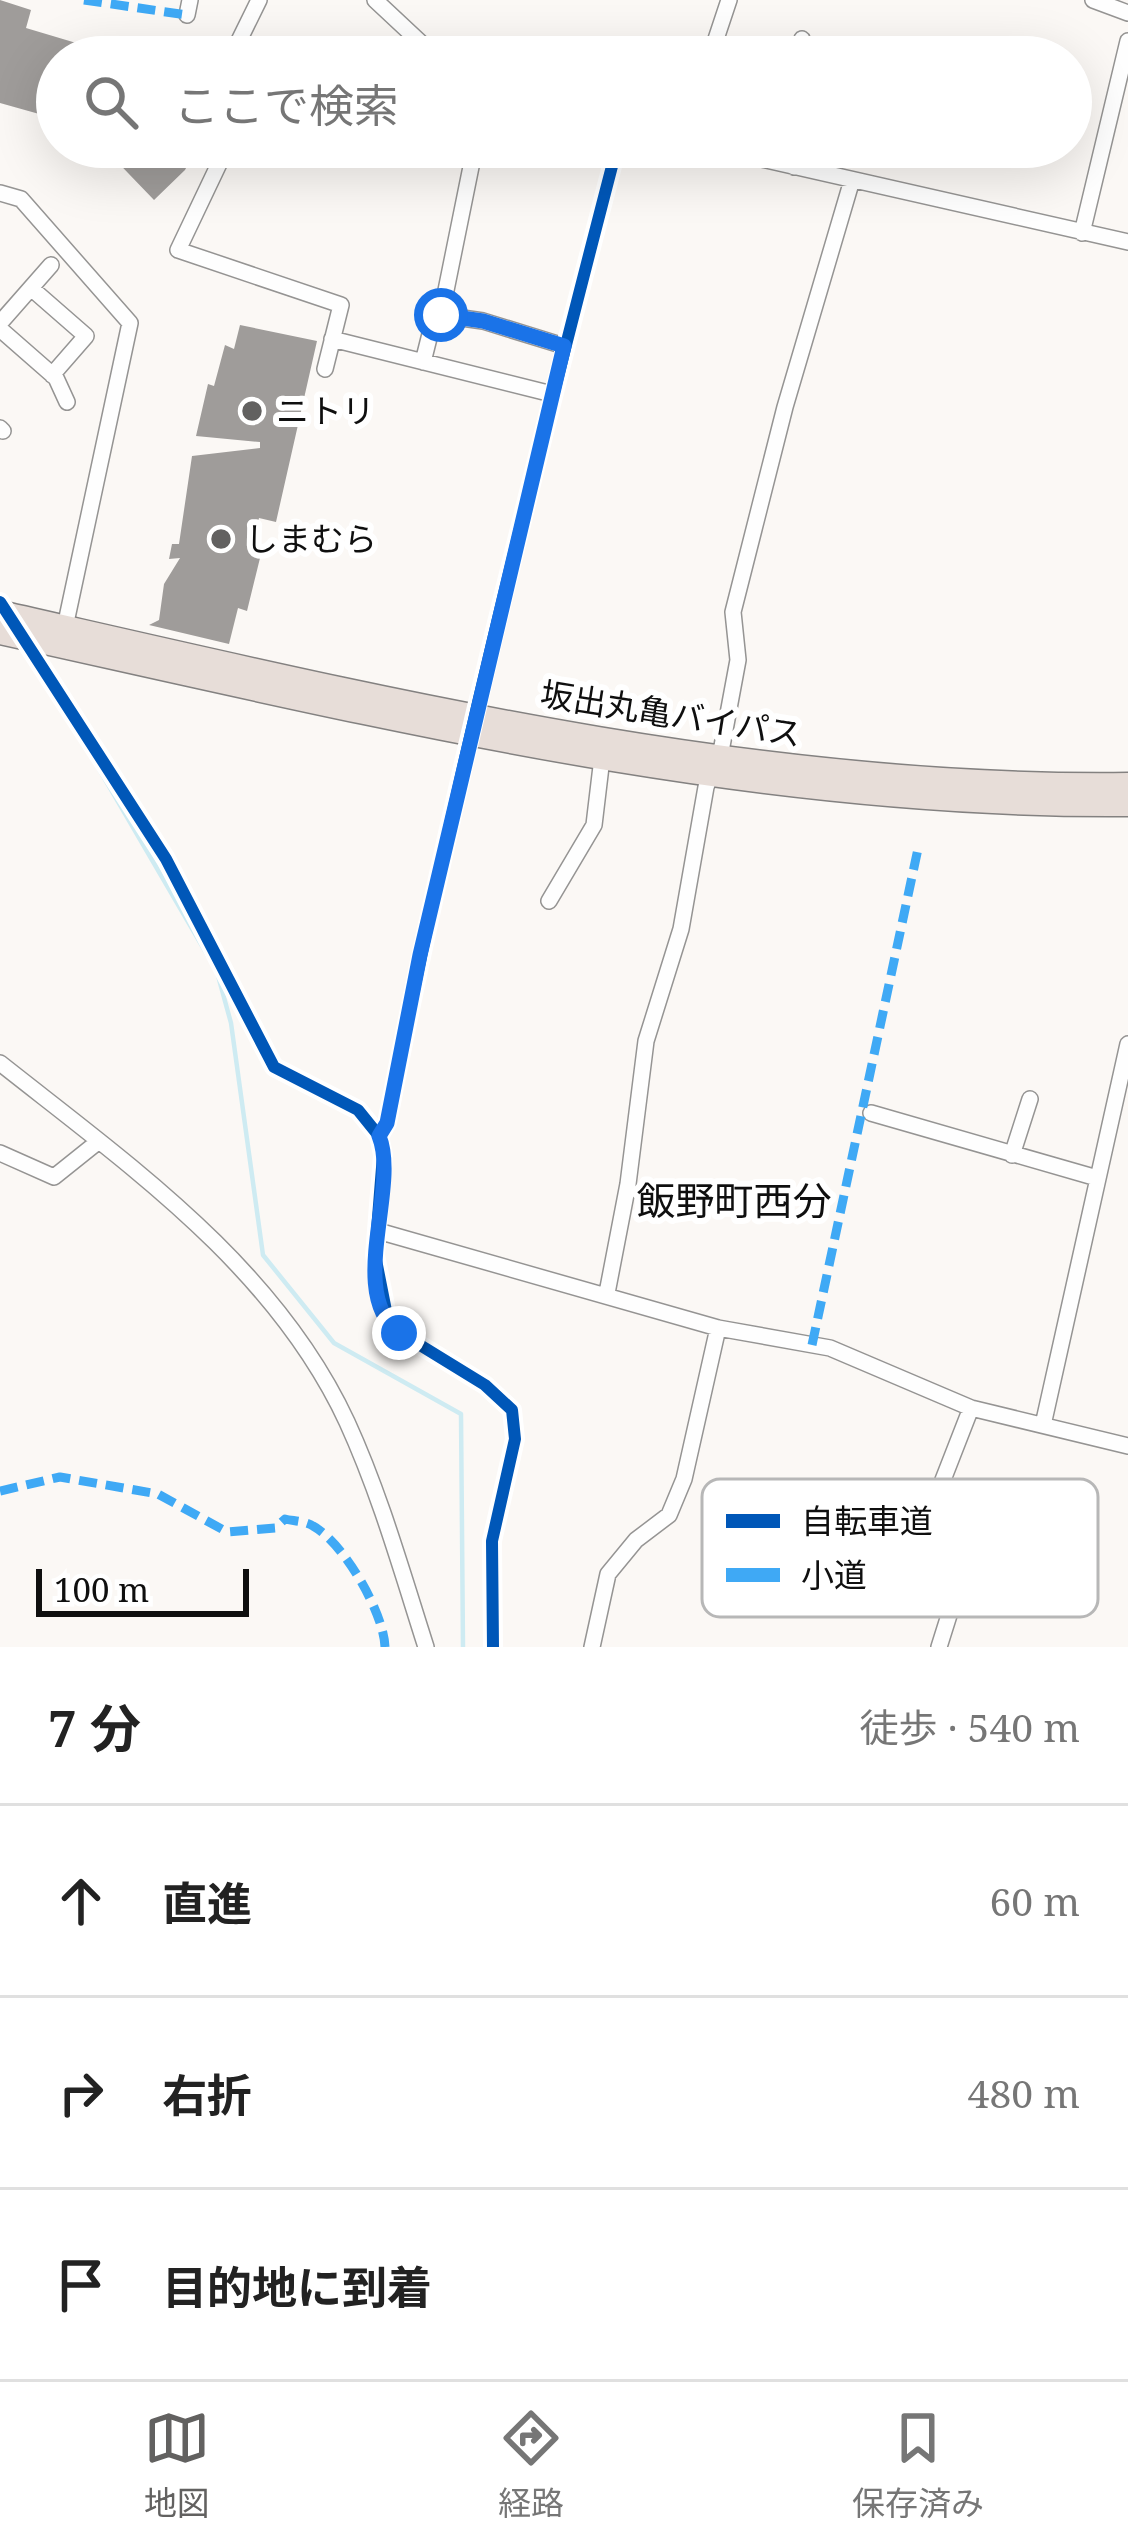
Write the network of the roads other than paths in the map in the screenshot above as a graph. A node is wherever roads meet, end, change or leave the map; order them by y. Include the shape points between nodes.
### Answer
1 (259, 0) edge
2 (375, 0) edge
3 (729, 0) edge
4 (1093, 0) edge
5 (1128, 13) edge
6 (241, 36) edge
7 (414, 36) edge
8 (717, 36) edge
9 (1128, 41) edge
10 (217, 168) edge
11 (472, 168) edge
12 (611, 168) edge
13 (798, 168) edge
14 (851, 180) junction
15 (0, 193) edge
16 (1082, 233) junction
17 (1128, 242) edge
18 (51, 266) dead end
19 (31, 288) junction
20 (441, 315) junction
21 (0, 326) edge
22 (332, 339) junction
23 (564, 346) junction
24 (423, 362) junction
25 (325, 369) dead end
26 (52, 375) junction
27 (552, 394) junction
28 (67, 402) dead end
29 (5, 620) edge
30 (65, 627) junction
31 (476, 725) junction
32 (602, 758) junction
33 (717, 760) junction
34 (1128, 785) edge
35 (1128, 804) edge
36 (549, 901) dead end
37 (1128, 1044) edge
38 (0, 1063) edge
39 (1030, 1099) dead end
40 (872, 1113) dead end
41 (379, 1136) junction
42 (99, 1142) junction
43 (0, 1153) edge
44 (1012, 1155) junction
45 (1097, 1178) junction
46 (378, 1231) junction
47 (607, 1293) junction
48 (718, 1328) junction
49 (970, 1408) junction
50 (1043, 1425) junction
51 (1128, 1446) edge
52 (943, 1479) edge
53 (949, 1617) edge
54 (426, 1647) edge
55 (493, 1647) edge
56 (592, 1647) edge
57 (940, 1647) edge

1 - 6 street
2 - 7 street
3 - 8 street
4 - 5 street
9 - 16 street
10 - 22 street via 178,250 341,304
11 - 20 street
12 - 23 street
13 - 14 street
14 - 16 street
14 - 33 street via 733,612 738,660
15 - 30 street via 21,199 130,323
16 - 17 street
18 - 19 street
19 - 21 street
19 - 26 street via 86,336
20 - 23 street
20 - 24 street
21 - 26 street
22 - 24 street
22 - 25 street
23 - 27 street
24 - 27 street
26 - 28 street
27 - 31 street
29 - 30 highway, 坂出丸亀バイパス
29 - 31 highway, 坂出丸亀バイパス
29 - 41 street via 166,860 274,1066 358,1110
30 - 31 highway, 坂出丸亀バイパス
31 - 32 highway, 坂出丸亀バイパス
31 - 33 highway, 坂出丸亀バイパス
31 - 41 street
32 - 33 highway, 坂出丸亀バイパス
32 - 36 street via 595,825
33 - 34 highway, 坂出丸亀バイパス via 912,779
33 - 35 highway, 坂出丸亀バイパス via 914,798
33 - 47 street via 681,929 646,1042
37 - 45 street
38 - 42 street
39 - 44 street
40 - 44 street
41 - 46 street
42 - 43 street via 54,1177
42 - 54 street via 244,1270 313,1360 365,1466
44 - 45 street
45 - 50 street
46 - 47 street
46 - 55 street via 376,1274 389,1326 484,1385 514,1418 492,1541
47 - 48 street
48 - 49 street via 830,1348
48 - 56 street via 684,1479 669,1515 608,1574
49 - 50 street
49 - 52 street
50 - 51 street
53 - 57 street

